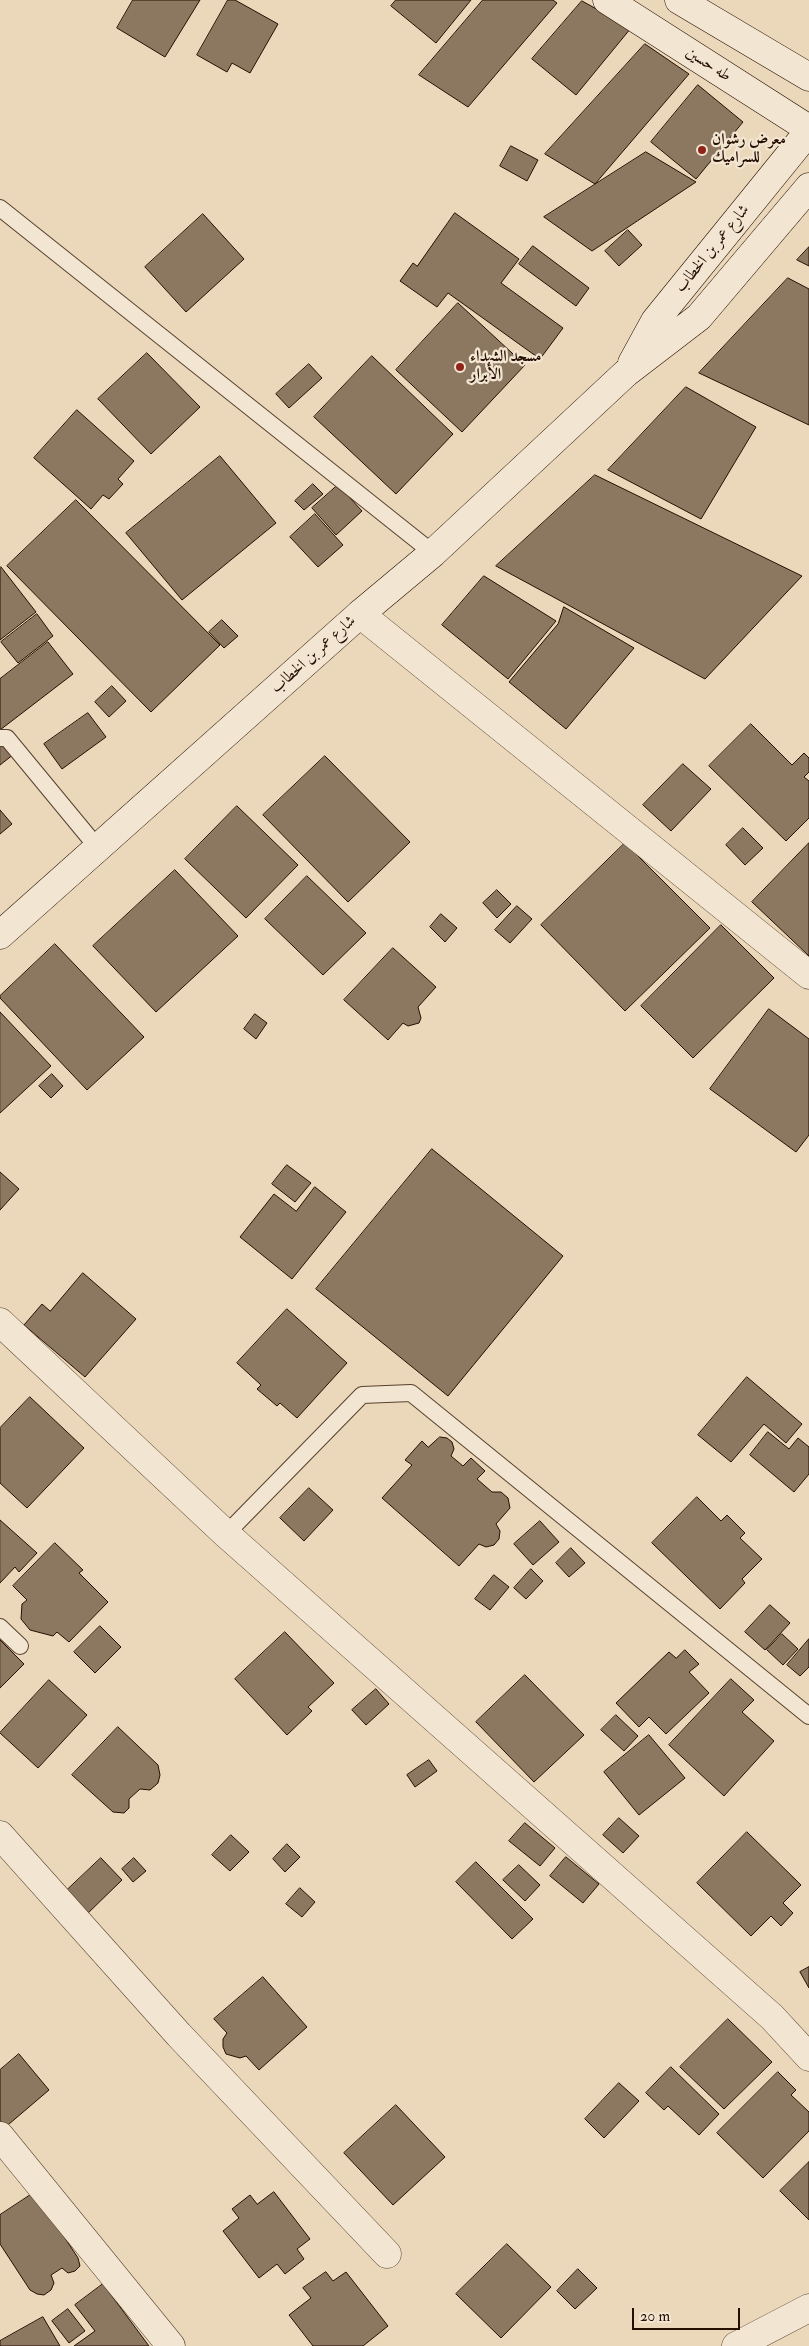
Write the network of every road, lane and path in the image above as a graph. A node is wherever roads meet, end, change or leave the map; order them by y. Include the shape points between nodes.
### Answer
1 (607, 0) edge
2 (679, 0) edge
3 (809, 77) edge
4 (809, 130) edge
5 (809, 187) edge
6 (0, 208) edge
7 (626, 373) junction
8 (433, 553) junction
9 (360, 614) junction
10 (0, 738) edge
11 (97, 847) junction
12 (0, 935) edge
13 (809, 975) edge
14 (0, 1322) edge
15 (226, 1534) junction
16 (0, 1627) edge
17 (20, 1646) dead end
18 (809, 1716) edge
19 (0, 1835) edge
20 (809, 2057) edge
21 (0, 2136) edge
22 (387, 2254) dead end
23 (809, 2308) edge
24 (171, 2346) edge
25 (736, 2346) edge

1 - 4 street, طه حسين
2 - 3 street
4 - 7 street, شارع عمر بن الخطاب via 655,321
5 - 7 street, شارع عمر بن الخطاب via 699,317
6 - 8 lane
7 - 8 street, شارع عمر بن الخطاب
8 - 9 street, شارع عمر بن الخطاب
9 - 11 street, شارع عمر بن الخطاب
9 - 13 street
10 - 11 lane via 7,738
11 - 12 street, شارع عمر بن الخطاب
14 - 15 street
15 - 18 lane via 362,1394 411,1393
15 - 20 street via 772,2017
16 - 17 lane
19 - 22 street via 179,2035
21 - 24 street
23 - 25 street

